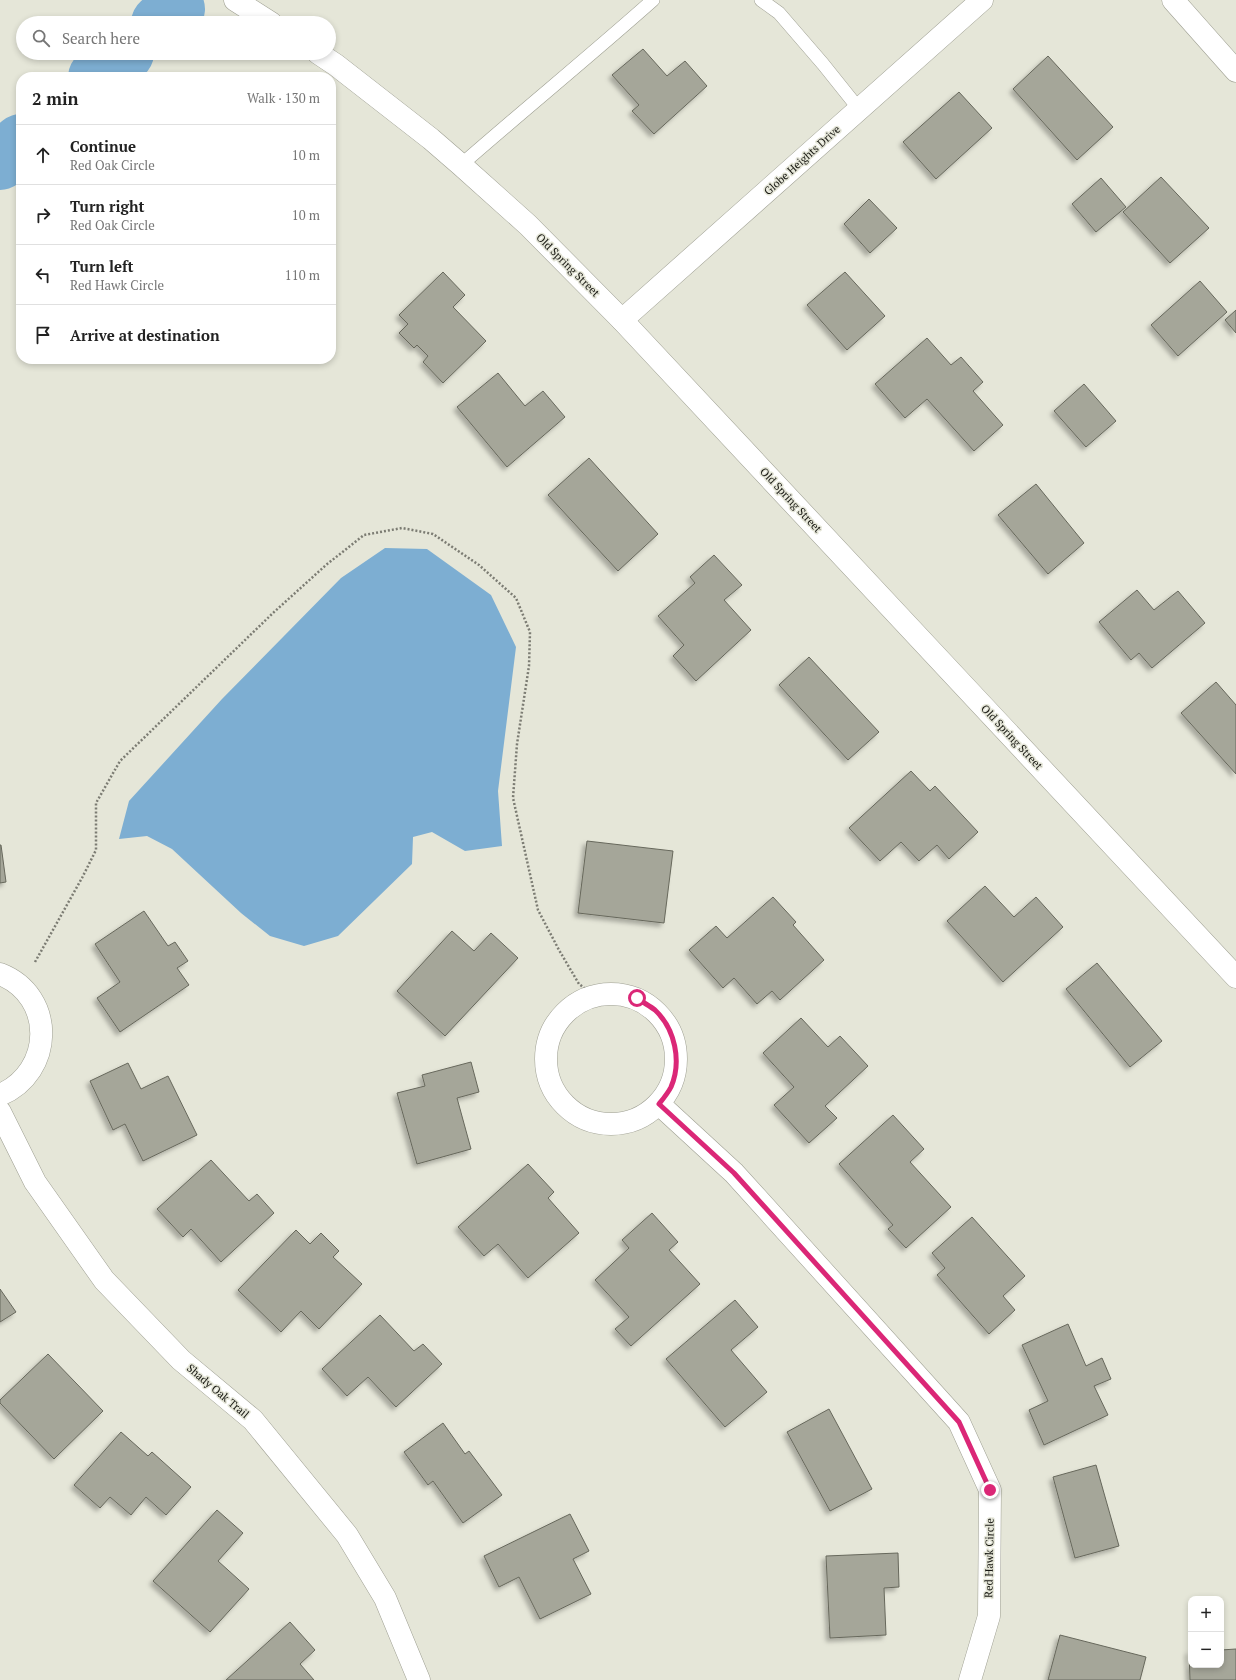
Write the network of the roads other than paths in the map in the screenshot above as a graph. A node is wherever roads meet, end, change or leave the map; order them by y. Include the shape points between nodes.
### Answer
1 (235, 0) edge
2 (653, 0) edge
3 (762, 0) edge
4 (982, 0) edge
5 (1173, 0) edge
6 (260, 16) edge
7 (328, 60) edge
8 (1236, 71) edge
9 (859, 109) junction
10 (461, 165) junction
11 (622, 320) junction
12 (0, 974) edge
13 (1236, 977) edge
14 (0, 1095) edge
15 (659, 1104) junction
16 (0, 1112) edge
17 (419, 1680) edge
18 (970, 1680) edge

1 - 6 street
2 - 10 lane
3 - 9 lane via 779,13
4 - 9 street, Globe Heights Drive
5 - 8 street
7 - 10 street, Old Spring Street
9 - 11 street, Globe Heights Drive
10 - 11 street, Old Spring Street via 528,225
11 - 13 street, Old Spring Street
12 - 14 street via 21,987 33,1002 40,1021 41,1041 37,1061 26,1078 11,1091
15 - 15 street via 642,1117 620,1124 599,1123 578,1115 561,1101 550,1082 546,1061 549,1039 559,1020 575,1004 595,996 616,994 637,998 654,1010 668,1026 676,1046 677,1067 671,1087
15 - 18 street, Red Hawk Circle via 734,1173 959,1422 990,1490 989,1616
16 - 17 street, Shady Oak Trail via 35,1182 104,1280 181,1360 253,1420 347,1535 385,1598

